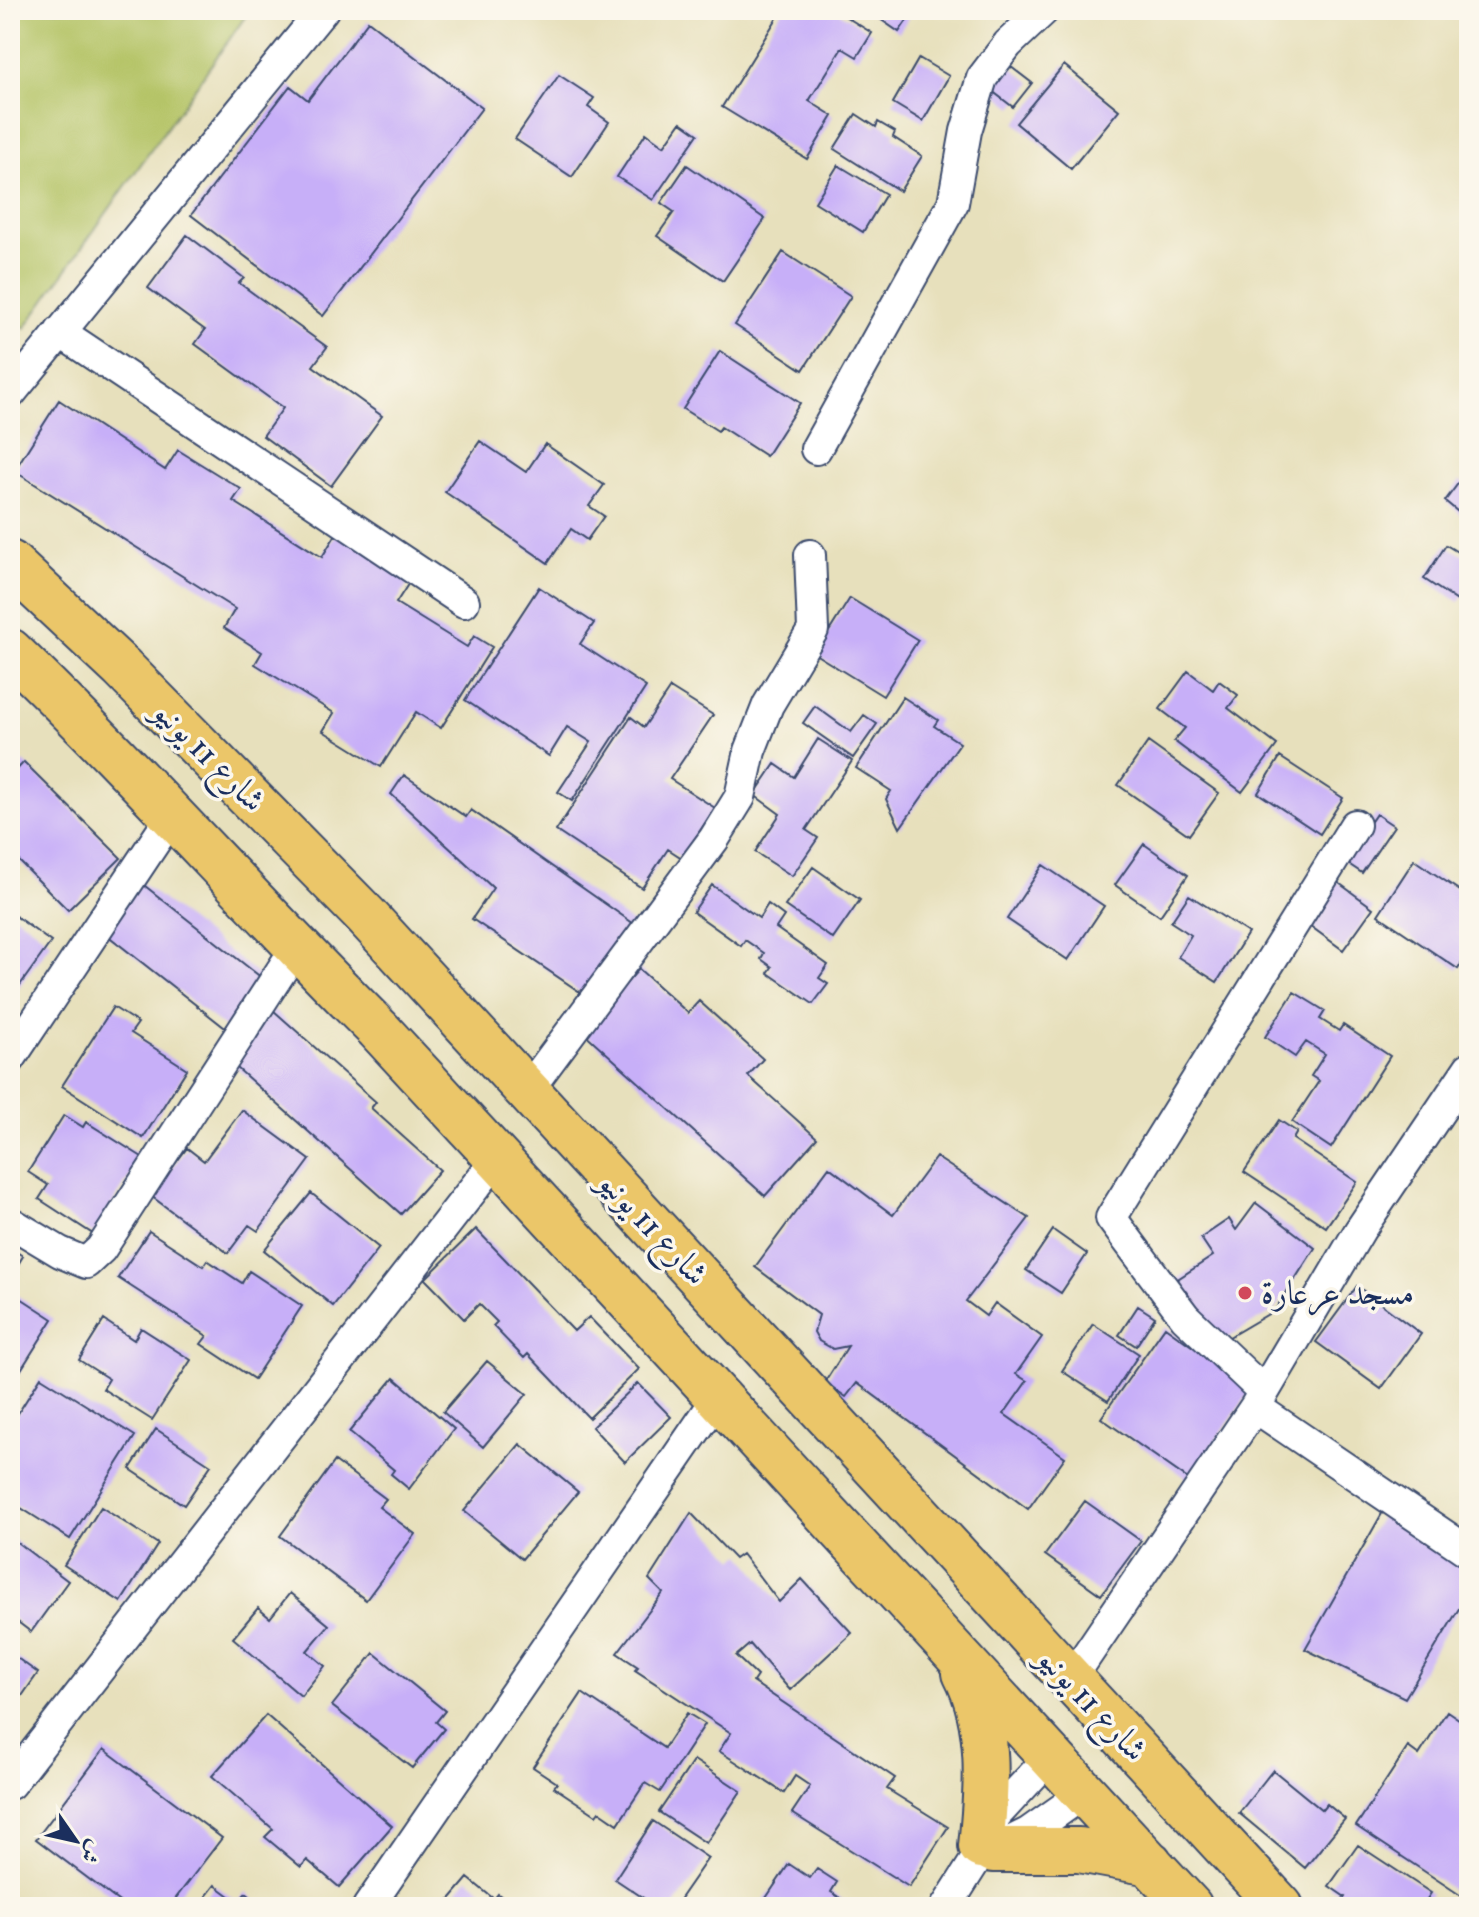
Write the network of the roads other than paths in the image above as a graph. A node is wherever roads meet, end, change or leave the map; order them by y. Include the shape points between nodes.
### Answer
1 (323, 10) edge
2 (1044, 10) edge
3 (60, 332) junction
4 (10, 394) edge
5 (816, 449) dead end
6 (810, 555) dead end
7 (10, 563) edge
8 (464, 602) dead end
9 (10, 651) edge
10 (172, 816) junction
11 (1355, 825) dead end
12 (296, 948) junction
13 (423, 978) junction
14 (378, 1029) junction
15 (10, 1059) edge
16 (1469, 1068) edge
17 (527, 1091) junction
18 (496, 1160) junction
19 (10, 1222) edge
20 (719, 1396) junction
21 (1259, 1399) junction
22 (1469, 1552) edge
23 (951, 1647) junction
24 (1070, 1680) junction
25 (1049, 1758) junction
26 (10, 1784) edge
27 (1083, 1794) junction
28 (985, 1850) junction
29 (1150, 1863) junction
30 (368, 1907) edge
31 (946, 1907) edge
32 (1190, 1907) edge
33 (1281, 1907) edge

1 - 3 street
2 - 5 street via 982,78 953,203
3 - 4 street
3 - 8 street
6 - 17 street via 813,630 768,705 740,797
7 - 13 highway, شارع 11 يونيو via 122,668
9 - 10 highway, شارع 11 يونيو
10 - 12 highway, شارع 11 يونيو
10 - 15 street
11 - 21 street via 1111,1218 1185,1317
12 - 14 highway, شارع 11 يونيو
12 - 19 street via 101,1249 86,1263
13 - 14 highway
13 - 17 highway, شارع 11 يونيو
14 - 18 highway, شارع 11 يونيو
16 - 21 street via 1360,1230
17 - 24 highway, شارع 11 يونيو
18 - 20 highway, شارع 11 يونيو
18 - 26 street
20 - 23 highway, شارع 11 يونيو
20 - 30 street
21 - 22 street
21 - 24 street
23 - 25 highway, شارع 11 يونيو
23 - 28 highway via 973,1689 983,1741
24 - 33 highway, شارع 11 يونيو
25 - 27 highway, شارع 11 يونيو
25 - 28 street via 996,1815
27 - 28 street via 1028,1833
27 - 29 highway, شارع 11 يونيو
28 - 29 highway via 1079,1850
28 - 31 street
29 - 32 highway, شارع 11 يونيو

